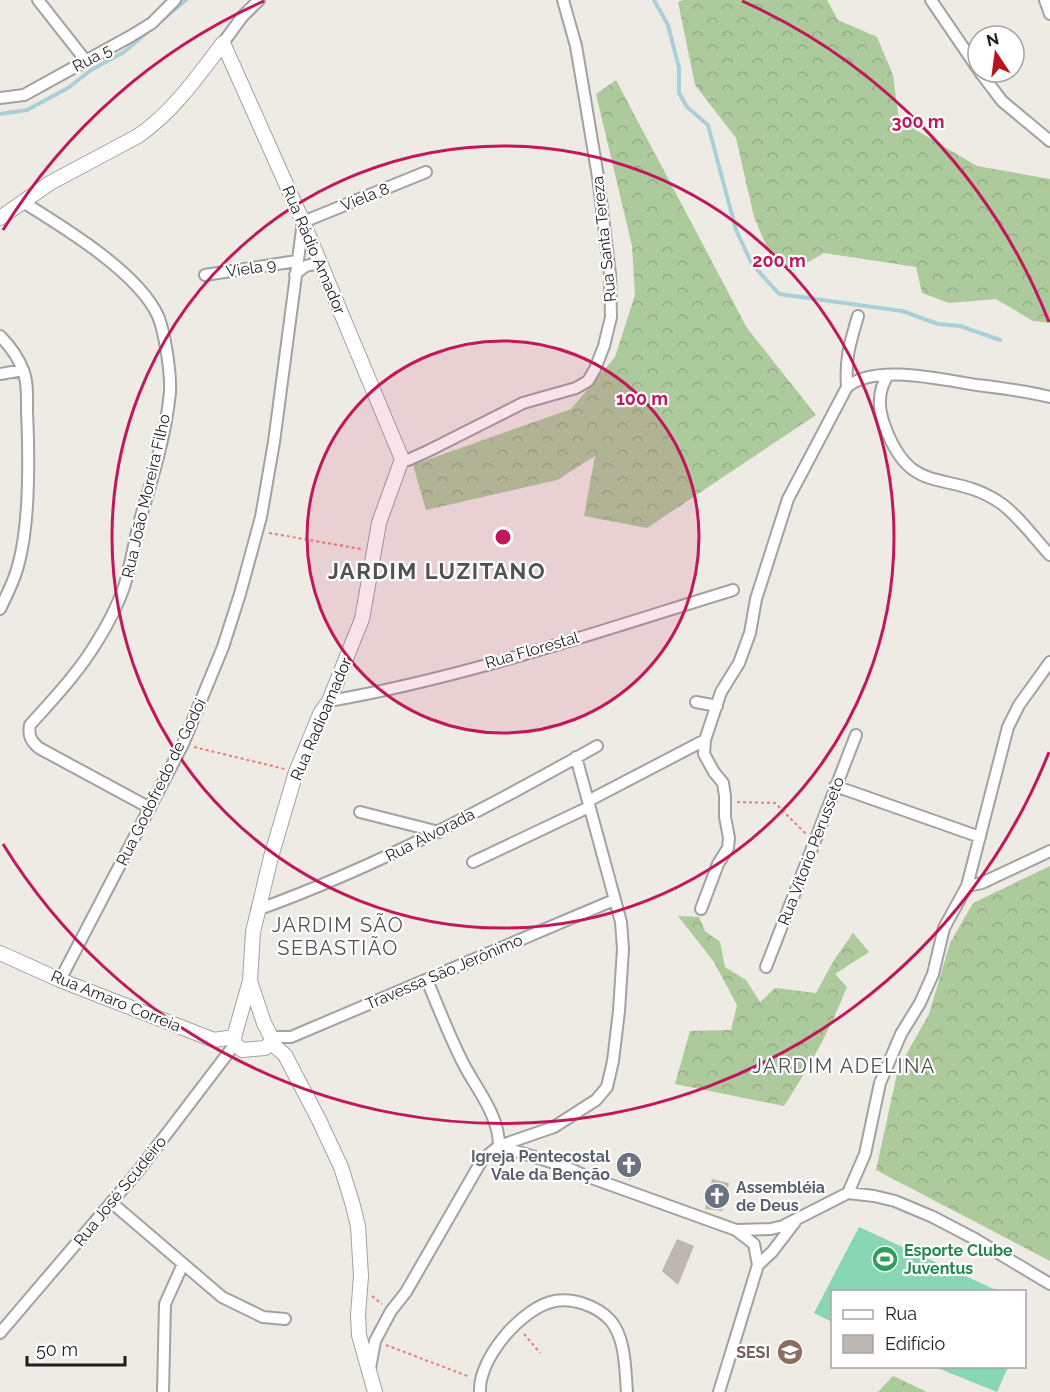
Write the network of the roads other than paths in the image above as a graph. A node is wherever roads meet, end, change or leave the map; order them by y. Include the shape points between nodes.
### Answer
1 (38, 0) edge
2 (259, 0) edge
3 (562, 0) edge
4 (931, 0) edge
5 (1045, 0) edge
6 (169, 3) edge
7 (1050, 14) edge
8 (223, 43) junction
9 (966, 52) edge
10 (86, 61) junction
11 (989, 84) edge
12 (0, 98) edge
13 (1050, 141) edge
14 (426, 172) dead end
15 (23, 202) junction
16 (0, 218) edge
17 (303, 222) junction
18 (297, 261) junction
19 (321, 265) junction
20 (205, 275) dead end
21 (295, 275) junction
22 (858, 316) dead end
23 (0, 336) edge
24 (23, 370) junction
25 (0, 374) edge
26 (888, 375) junction
27 (847, 387) junction
28 (1050, 397) edge
29 (402, 459) junction
30 (1050, 555) edge
31 (733, 590) dead end
32 (0, 609) edge
33 (1050, 662) edge
34 (329, 701) junction
35 (696, 702) dead end
36 (717, 706) junction
37 (856, 735) dead end
38 (705, 740) junction
39 (597, 746) dead end
40 (576, 757) junction
41 (835, 786) junction
42 (589, 804) junction
43 (150, 808) junction
44 (360, 812) dead end
45 (439, 832) junction
46 (980, 837) junction
47 (1050, 851) edge
48 (474, 862) dead end
49 (967, 886) junction
50 (614, 900) junction
51 (701, 909) dead end
52 (257, 910) junction
53 (0, 952) edge
54 (766, 967) dead end
55 (60, 980) junction
56 (427, 980) junction
57 (250, 981) junction
58 (264, 1023) junction
59 (235, 1037) junction
60 (271, 1040) junction
61 (499, 1146) junction
62 (848, 1193) junction
63 (112, 1203) junction
64 (796, 1221) junction
65 (736, 1230) junction
66 (183, 1264) junction
67 (758, 1265) junction
68 (1050, 1284) edge
69 (285, 1319) dead end
70 (0, 1333) edge
71 (370, 1368) junction
72 (480, 1386) edge
73 (163, 1392) edge
74 (375, 1392) edge
75 (627, 1392) edge
76 (719, 1392) edge

1 - 10 street
2 - 8 street
3 - 29 street, Rua Santa Tereza via 582,76 610,274 611,317 604,346 588,381 576,388 523,403 408,460
4 - 9 street
5 - 7 street
6 - 10 street, Rua 5 via 152,23
8 - 15 street via 151,127
8 - 17 street, Rua Rádio Amador
10 - 12 street, Rua 5 via 24,94
11 - 13 street
14 - 17 street, Viela 8
15 - 16 street
15 - 43 street, Rua João Moreira Filho via 97,250 147,298 158,316 169,367 170,391 162,441 124,588 78,672 28,732 39,748
17 - 18 street, Rua Godofredo de Godoi
17 - 19 street, Rua Rádio Amador
18 - 20 street, Viela 9
18 - 21 street, Rua Godofredo de Godoi
19 - 21 street via 310,263
19 - 29 street, Rua Rádio Amador
21 - 43 street, Rua Godofredo de Godoi via 274,442 258,531 223,646 183,744
22 - 27 street via 848,348
23 - 24 street
24 - 25 street
24 - 32 street via 28,441 24,531 18,565
26 - 27 street via 855,380
26 - 28 street via 918,375
26 - 30 street via 882,385 881,414 888,436 907,466 928,478 986,494 1001,503
27 - 36 street via 788,500 746,643
29 - 34 street, Rua Radioamador via 379,523 362,619
31 - 34 street, Rua Florestal via 550,646 408,685
33 - 46 street via 1008,727
34 - 52 street, Rua Radioamador via 296,772
35 - 36 street
36 - 38 street
37 - 41 street, Rua Vitorio Perusseto
38 - 42 street
38 - 51 street via 704,754 723,783 728,848
39 - 40 street, Rua Alvorada
40 - 42 street
40 - 45 street, Rua Alvorada
41 - 46 street
41 - 54 street, Rua Vitorio Perusseto
42 - 48 street
42 - 50 street
43 - 55 street, Rua Godofredo de Godoi
44 - 45 street
45 - 52 street, Rua Alvorada
46 - 49 street
47 - 49 street via 982,883
49 - 62 street via 945,928 933,974 880,1083 865,1154
50 - 56 street, Travessa São Jerônimo
50 - 61 street via 623,949 619,1011 607,1087 596,1100 554,1127
52 - 57 street, Rua Radioamador
53 - 55 street, Rua Amaro Correia
55 - 59 street, Rua Amaro Correia via 214,1040
56 - 60 street, Travessa São Jerônimo via 291,1036
56 - 61 street via 462,1062 495,1120
57 - 58 street, Rua Radioamador
57 - 59 street, Rua Radioamador
58 - 59 street via 247,1020
58 - 60 street
59 - 60 street via 242,1050 251,1051 264,1048
59 - 63 street, Rua José Scudeiro
60 - 71 street via 285,1054 319,1120 352,1202 358,1226 359,1335
61 - 65 street
61 - 71 street via 482,1160 392,1311 375,1341
62 - 64 street
62 - 68 street via 895,1201 933,1217
63 - 66 street
63 - 70 street, Rua José Scudeiro
64 - 65 street via 771,1229
64 - 67 street
65 - 67 street via 754,1244
66 - 69 street via 222,1297 263,1317
66 - 73 street via 165,1305
67 - 76 street
71 - 74 street
72 - 75 street via 484,1367 501,1339 541,1306 567,1300 581,1302 611,1321 624,1358

